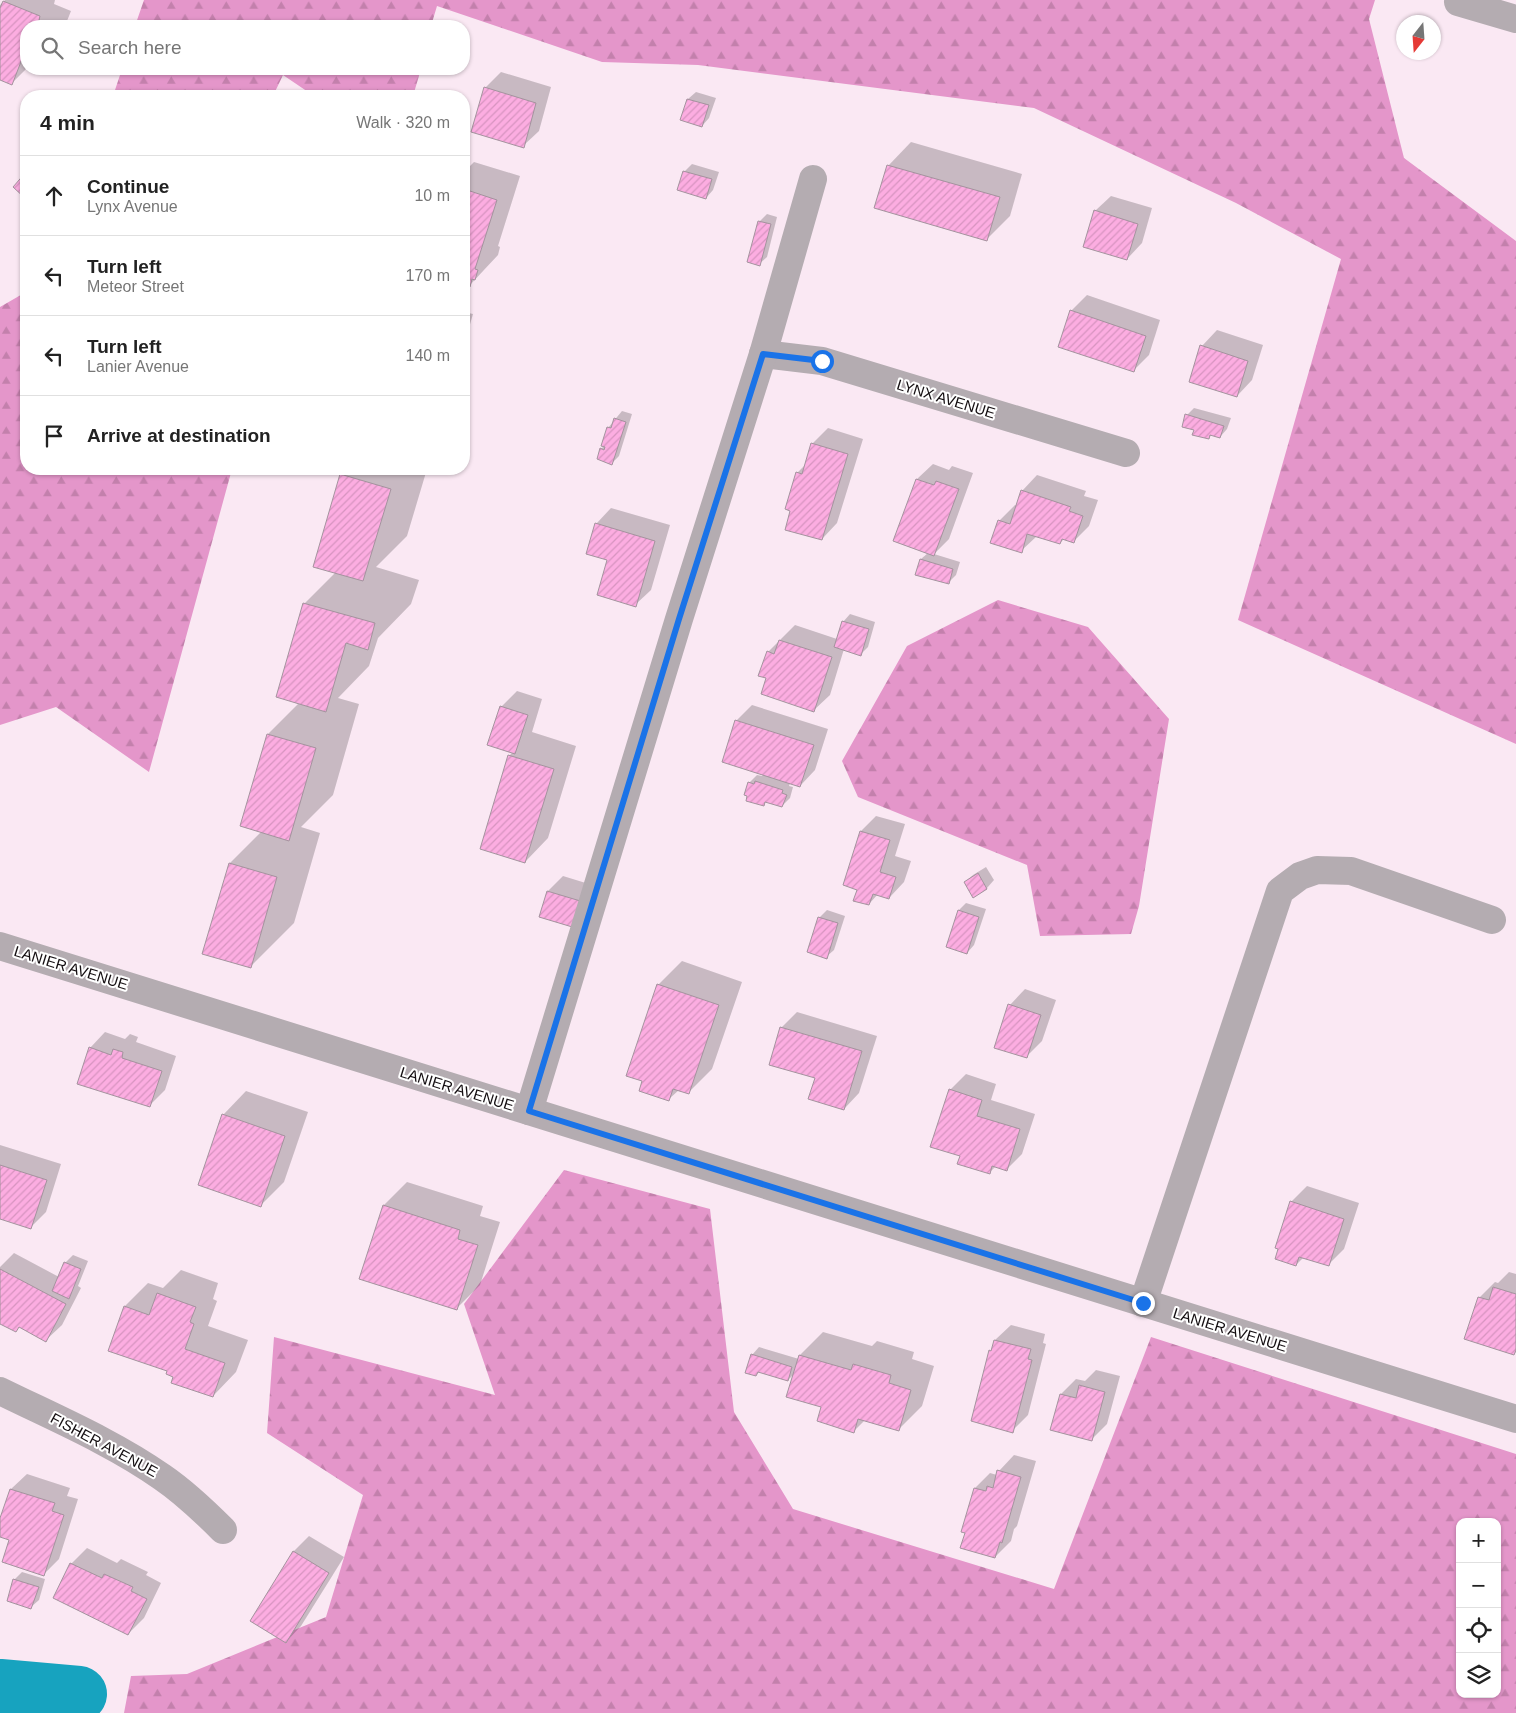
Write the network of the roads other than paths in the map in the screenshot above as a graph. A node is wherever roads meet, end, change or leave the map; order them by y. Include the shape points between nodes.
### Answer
1 (1458, 2) dead end
2 (1516, 19) edge
3 (813, 179) dead end
4 (763, 354) junction
5 (1126, 454) dead end
6 (1492, 920) dead end
7 (0, 946) edge
8 (529, 1111) junction
9 (1143, 1303) junction
10 (0, 1391) edge
11 (1516, 1419) edge
12 (222, 1530) dead end

1 - 2 street
3 - 4 street
4 - 5 street, LYNX AVENUE via 822,361
4 - 8 street
6 - 9 street via 1350,871 1317,870 1300,876 1280,891
7 - 8 street, LANIER AVENUE
8 - 9 street, LANIER AVENUE
9 - 11 street, LANIER AVENUE
10 - 12 street, FISHER AVENUE via 125,1453 164,1478

